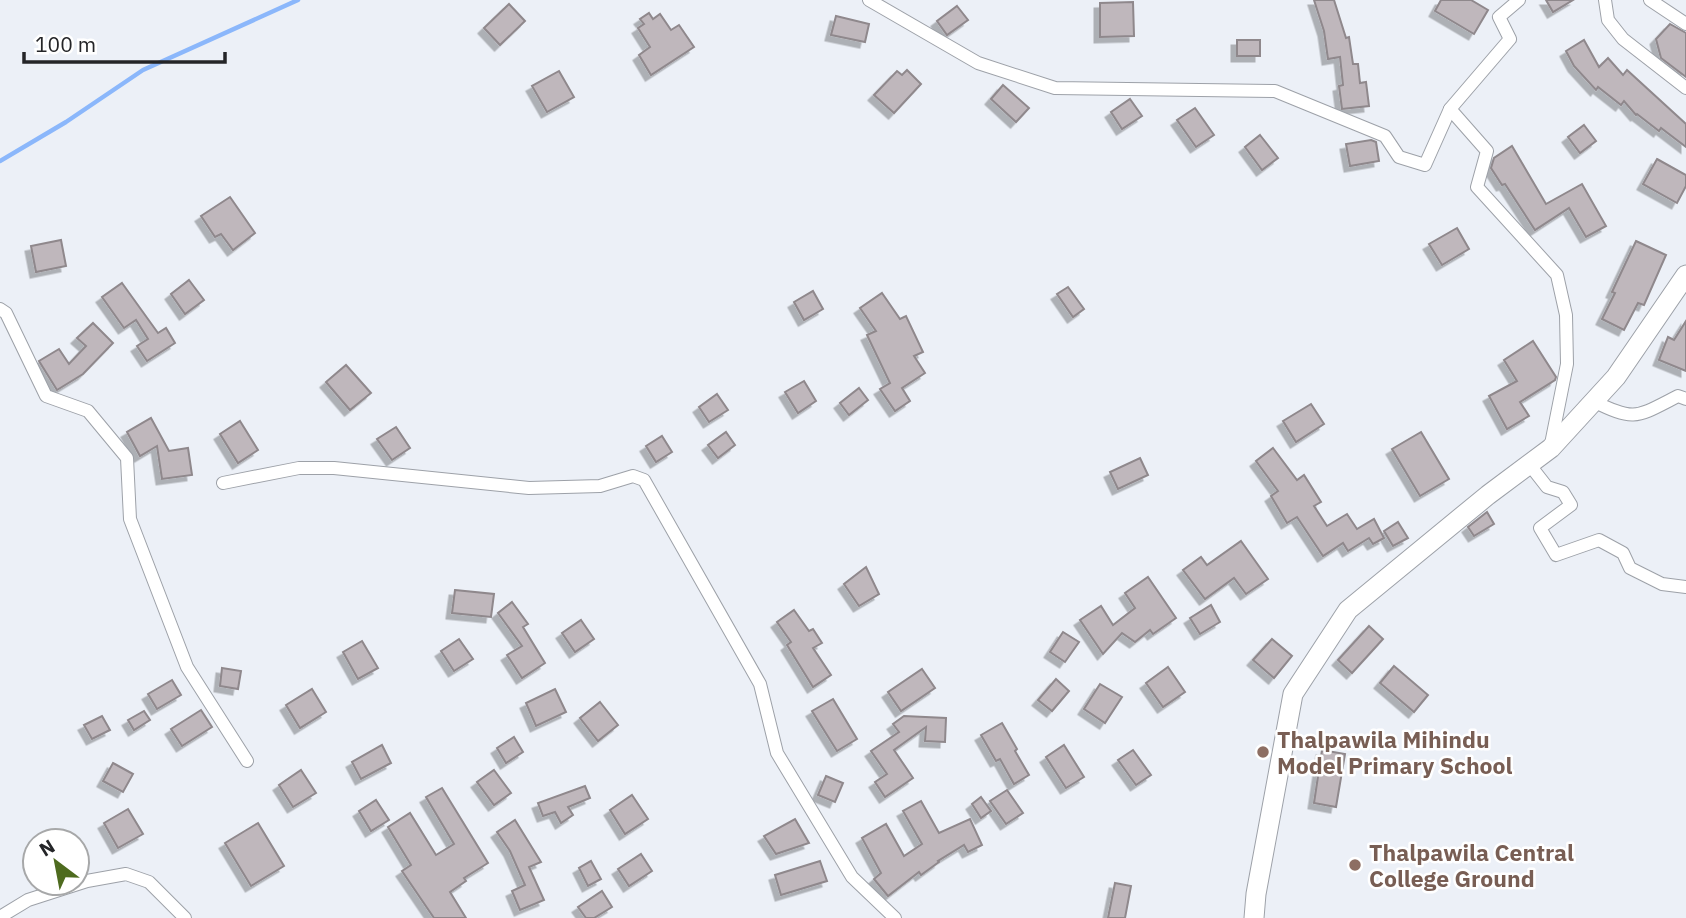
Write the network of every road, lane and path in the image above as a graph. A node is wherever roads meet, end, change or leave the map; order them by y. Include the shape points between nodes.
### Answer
1 (869, 0) edge
2 (1519, 0) edge
3 (1605, 0) edge
4 (1650, 0) edge
5 (1686, 24) edge
6 (1686, 88) edge
7 (1450, 109) junction
8 (1686, 275) edge
9 (0, 309) edge
10 (1686, 399) edge
11 (1593, 401) junction
12 (1551, 448) junction
13 (1529, 464) junction
14 (223, 482) dead end
15 (1686, 587) edge
16 (247, 761) dead end
17 (0, 917) edge
18 (185, 918) edge
19 (895, 918) edge
20 (1254, 918) edge

1 - 7 street via 978,63 1055,88 1275,91 1385,136 1399,157 1425,165
2 - 7 street via 1499,17 1510,39
3 - 6 street via 1608,20 1623,39
4 - 5 street
7 - 12 street via 1487,151 1477,187 1557,275 1566,315 1567,364
8 - 11 main road via 1616,377
9 - 16 street via 46,396 88,411 127,457 130,519 187,667
10 - 11 street via 1678,396 1640,415 1621,415
11 - 12 main road
12 - 13 main road
13 - 15 street via 1548,486 1563,492 1570,505 1540,528 1556,555 1599,540 1623,553 1630,568 1662,584
13 - 20 main road via 1348,610 1293,694
14 - 19 street via 299,468 530,488 600,486 633,476 644,480 760,684 777,753 852,877
17 - 18 street via 29,900 86,881 126,874 149,882

